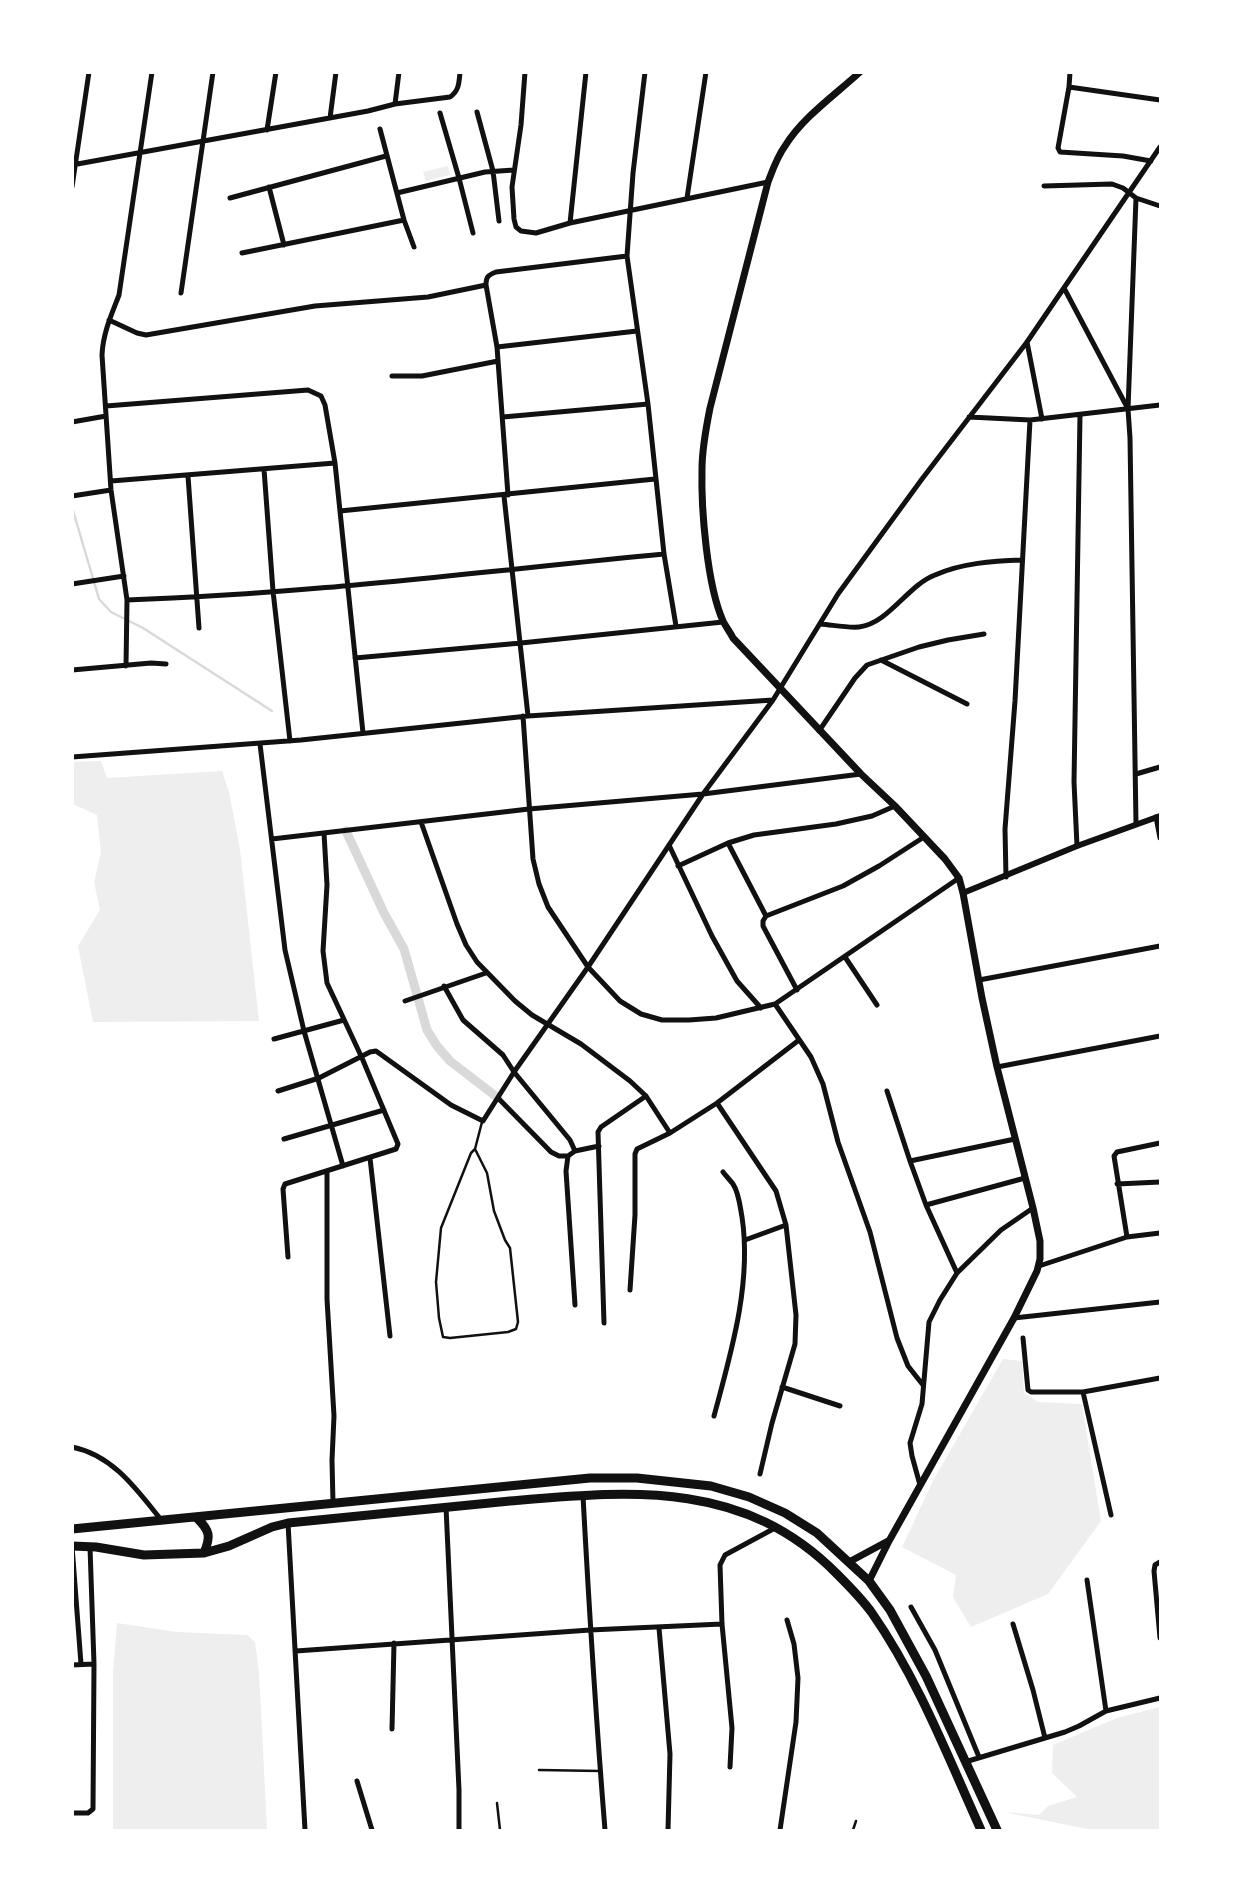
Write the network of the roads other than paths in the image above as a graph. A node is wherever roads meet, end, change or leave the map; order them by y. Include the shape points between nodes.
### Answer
1 (90, 72) edge
2 (152, 72) edge
3 (213, 72) edge
4 (276, 72) edge
5 (336, 72) edge
6 (399, 72) edge
7 (460, 72) edge
8 (526, 72) edge
9 (586, 72) edge
10 (645, 72) edge
11 (706, 72) edge
12 (860, 72) edge
13 (1070, 72) edge
14 (1069, 87) junction
15 (1160, 100) edge
16 (395, 104) junction
17 (477, 112) dead end
18 (440, 113) dead end
19 (330, 118) junction
20 (380, 129) dead end
21 (267, 130) junction
22 (203, 142) junction
23 (1160, 147) edge
24 (141, 153) junction
25 (386, 156) junction
26 (1151, 161) junction
27 (74, 164) edge
28 (514, 170) junction
29 (494, 171) junction
30 (459, 178) junction
31 (768, 182) junction
32 (72, 186) edge
33 (1044, 186) dead end
34 (269, 188) junction
35 (397, 193) junction
36 (1130, 194) junction
37 (230, 198) dead end
38 (687, 198) junction
39 (1136, 198) junction
40 (1160, 206) edge
41 (630, 211) junction
42 (404, 220) junction
43 (499, 221) dead end
44 (570, 223) junction
45 (473, 233) dead end
46 (284, 245) junction
47 (414, 247) dead end
48 (242, 253) dead end
49 (627, 256) junction
50 (486, 285) junction
51 (1064, 288) junction
52 (181, 293) dead end
53 (109, 320) junction
54 (636, 331) junction
55 (1027, 342) junction
56 (497, 347) junction
57 (498, 361) junction
58 (392, 376) dead end
59 (648, 404) junction
60 (1160, 405) edge
61 (106, 406) junction
62 (1128, 409) junction
63 (1080, 415) junction
64 (106, 416) junction
65 (503, 417) junction
66 (969, 417) junction
67 (1042, 419) junction
68 (1030, 420) junction
69 (72, 422) edge
70 (335, 462) junction
71 (264, 469) junction
72 (188, 476) junction
73 (655, 479) junction
74 (111, 481) junction
75 (111, 490) junction
76 (506, 495) junction
77 (72, 496) edge
78 (340, 512) junction
79 (664, 554) junction
80 (1022, 560) junction
81 (512, 568) junction
82 (124, 576) junction
83 (72, 584) edge
84 (348, 586) junction
85 (273, 591) junction
86 (198, 598) junction
87 (127, 600) junction
88 (723, 622) junction
89 (821, 624) junction
90 (676, 626) junction
91 (199, 628) dead end
92 (984, 634) dead end
93 (521, 643) junction
94 (355, 658) junction
95 (881, 660) junction
96 (166, 664) dead end
97 (126, 666) junction
98 (72, 670) edge
99 (781, 690) junction
100 (773, 700) junction
101 (967, 704) dead end
102 (525, 716) junction
103 (819, 731) junction
104 (363, 734) junction
105 (290, 741) junction
106 (260, 744) junction
107 (72, 758) edge
108 (1160, 767) edge
109 (861, 774) junction
110 (1136, 774) junction
111 (703, 794) junction
112 (895, 806) junction
113 (529, 809) junction
114 (1158, 817) edge
115 (421, 822) junction
116 (1136, 824) junction
117 (324, 833) junction
118 (924, 837) junction
119 (1160, 838) edge
120 (272, 839) junction
121 (728, 843) junction
122 (669, 845) junction
123 (1077, 846) junction
124 (678, 866) junction
125 (1006, 877) junction
126 (959, 878) junction
127 (963, 894) junction
128 (766, 916) junction
129 (1160, 946) edge
130 (845, 957) junction
131 (588, 967) junction
132 (486, 973) junction
133 (979, 980) junction
134 (444, 986) junction
135 (797, 990) junction
136 (405, 1001) dead end
137 (775, 1004) junction
138 (877, 1005) dead end
139 (761, 1008) junction
140 (344, 1020) junction
141 (547, 1023) junction
142 (304, 1031) junction
143 (1160, 1036) edge
144 (274, 1039) dead end
145 (799, 1040) junction
146 (362, 1058) junction
147 (996, 1067) junction
148 (514, 1072) junction
149 (319, 1078) junction
150 (278, 1091) dead end
151 (888, 1091) dead end
152 (646, 1096) junction
153 (498, 1098) junction
154 (717, 1103) junction
155 (384, 1110) junction
156 (483, 1121) junction
157 (332, 1125) junction
158 (670, 1133) junction
159 (284, 1139) dead end
160 (1015, 1139) junction
161 (1160, 1143) edge
162 (599, 1146) junction
163 (474, 1149) junction
164 (575, 1151) junction
165 (568, 1156) junction
166 (370, 1158) junction
167 (910, 1161) junction
168 (343, 1166) junction
169 (327, 1172) junction
170 (723, 1172) dead end
171 (1024, 1178) junction
172 (1160, 1182) edge
173 (1117, 1184) junction
174 (926, 1204) junction
175 (1033, 1208) junction
176 (786, 1225) junction
177 (1160, 1233) edge
178 (1127, 1237) junction
179 (744, 1240) junction
180 (288, 1257) dead end
181 (1039, 1266) junction
182 (958, 1273) junction
183 (630, 1290) dead end
184 (1160, 1302) edge
185 (575, 1305) dead end
186 (1014, 1318) junction
187 (604, 1323) dead end
188 (390, 1336) dead end
189 (1024, 1338) dead end
190 (1160, 1379) edge
191 (923, 1385) junction
192 (782, 1387) junction
193 (1083, 1392) junction
194 (840, 1406) dead end
195 (714, 1416) dead end
196 (72, 1447) edge
197 (760, 1474) dead end
198 (920, 1485) junction
199 (583, 1495) junction
200 (333, 1503) junction
201 (446, 1507) junction
202 (1111, 1515) dead end
203 (197, 1518) junction
204 (162, 1521) junction
205 (288, 1523) junction
206 (778, 1527) junction
207 (72, 1529) edge
208 (888, 1541) junction
209 (72, 1546) edge
210 (90, 1547) junction
211 (204, 1553) junction
212 (850, 1562) junction
213 (1160, 1562) edge
214 (869, 1580) junction
215 (1087, 1580) dead end
216 (911, 1607) dead end
217 (787, 1620) dead end
218 (722, 1624) junction
219 (1013, 1624) dead end
220 (659, 1628) junction
221 (590, 1630) junction
222 (1160, 1638) edge
223 (452, 1639) junction
224 (394, 1643) junction
225 (296, 1651) junction
226 (80, 1664) junction
227 (94, 1664) junction
228 (72, 1665) edge
229 (1160, 1698) edge
230 (1106, 1711) junction
231 (392, 1729) dead end
232 (1045, 1738) junction
233 (979, 1757) junction
234 (965, 1762) junction
235 (730, 1767) dead end
236 (539, 1770) dead end
237 (600, 1771) junction
238 (357, 1781) dead end
239 (498, 1803) dead end
240 (72, 1813) edge
241 (856, 1821) dead end
242 (305, 1830) edge
243 (372, 1830) edge
244 (459, 1830) edge
245 (500, 1830) edge
246 (605, 1830) edge
247 (668, 1830) edge
248 (780, 1830) edge
249 (852, 1830) edge
250 (981, 1830) edge
251 (996, 1830) edge

1 - 27 street
2 - 24 street
3 - 22 street
4 - 21 street
5 - 19 street
6 - 16 street
7 - 16 street via 458,88 450,97
8 - 28 street
9 - 44 street
10 - 41 street
11 - 38 street
12 - 31 main road via 801,126 777,159
13 - 14 street
14 - 15 street
14 - 26 street via 1058,148 1060,152
16 - 19 street
17 - 29 street
18 - 30 street
19 - 21 street
20 - 25 street
21 - 22 street
22 - 24 street
22 - 52 street
23 - 26 street
24 - 27 street
24 - 53 street via 119,295
25 - 34 street
25 - 35 street
26 - 36 street
27 - 32 street
28 - 29 street
28 - 44 street via 512,202 516,228 536,233
29 - 30 street
29 - 43 street
30 - 35 street
30 - 45 street
31 - 38 street
31 - 88 main road via 704,442 704,516 712,580
33 - 36 street via 1112,184
34 - 37 street
34 - 46 street
35 - 42 street
36 - 39 street
36 - 51 street
38 - 41 street
39 - 40 street
39 - 62 street
41 - 44 street
41 - 49 street
42 - 46 street
42 - 47 street
46 - 48 street
49 - 50 street via 496,272 489,274
49 - 54 street
50 - 53 street via 428,297 314,306 146,335 136,334
50 - 56 street
51 - 55 street
51 - 62 street
53 - 61 street via 102,355
54 - 56 street
54 - 59 street
55 - 66 street
55 - 67 street
56 - 57 street
57 - 58 street via 422,376
57 - 65 street
59 - 65 street
59 - 73 street
60 - 62 street
61 - 64 street
61 - 70 street via 308,390 321,396 325,405
62 - 63 street
62 - 110 street
63 - 67 street
63 - 123 street via 1074,782
64 - 69 street
64 - 74 street
65 - 76 street
66 - 68 street
66 - 89 street via 838,594
67 - 68 street
68 - 80 street
70 - 71 street
70 - 78 street
71 - 72 street
71 - 85 street
72 - 74 street
72 - 86 street
73 - 76 street
73 - 79 street
74 - 75 street
75 - 77 street
75 - 82 street
76 - 78 street
76 - 81 street
78 - 84 street
79 - 81 street
79 - 90 street
80 - 89 street via 987,562 935,575 916,585 872,623 861,627
80 - 125 street via 1005,829
81 - 84 street
81 - 93 street
82 - 83 street
82 - 87 street
84 - 85 street
84 - 94 street
85 - 86 street
85 - 105 street
86 - 87 street
86 - 91 street
87 - 97 street
88 - 90 street
88 - 99 main road via 733,638
89 - 99 street
90 - 93 street
92 - 95 street via 948,640
93 - 94 street
93 - 102 street
94 - 104 street
95 - 101 street
95 - 103 street via 867,665 855,678
96 - 97 street
97 - 98 street
99 - 100 street
99 - 103 main road
100 - 102 street
100 - 111 street
102 - 104 street
102 - 113 street
103 - 109 main road
104 - 105 street
105 - 106 street
106 - 107 street
106 - 120 street
108 - 110 street
109 - 111 street
109 - 112 main road
110 - 116 street
111 - 113 street
111 - 122 street
112 - 118 main road
112 - 121 street via 872,816 836,824 754,835
113 - 115 street
113 - 131 street via 533,859 539,884 548,907
114 - 116 street
114 - 119 street
115 - 117 street
115 - 132 street via 466,945
116 - 123 street
117 - 120 street
117 - 140 street via 327,884 324,969 332,997
118 - 126 main road
118 - 128 street via 843,886
120 - 142 street via 285,950
121 - 124 street
121 - 128 street
122 - 124 street
122 - 131 street
123 - 125 street
124 - 139 street via 737,981
125 - 127 street
126 - 127 main road
126 - 130 street
127 - 133 main road
128 - 135 street via 763,926
129 - 133 street
130 - 135 street
130 - 138 street
131 - 139 street via 620,1001 642,1014 662,1020 716,1018
131 - 141 street
132 - 134 street
132 - 141 street via 532,1015
133 - 147 main road
134 - 136 street
134 - 148 street via 463,1020 503,1055
135 - 137 street
137 - 139 street
137 - 145 street
140 - 142 street
140 - 146 street
141 - 148 street
141 - 152 street via 581,1044
142 - 144 street
142 - 149 street
143 - 147 street
145 - 154 street
145 - 191 street via 823,1084 838,1142 870,1232 897,1338 908,1366
146 - 149 street
146 - 155 street
146 - 156 street via 370,1052 379,1052 451,1105
147 - 160 main road
148 - 153 street
148 - 164 street via 570,1140
149 - 150 street
149 - 157 street
151 - 167 street
152 - 158 street
152 - 162 street via 601,1127
153 - 156 street
153 - 165 street via 551,1152
154 - 158 street
154 - 176 street via 776,1191
155 - 157 street
155 - 166 street via 398,1144 396,1149
156 - 163 lane
157 - 159 street
157 - 168 street
158 - 183 street via 636,1151
160 - 167 street
160 - 171 main road
161 - 173 street via 1115,1154
162 - 164 street
162 - 187 street
163 - 163 lane via 441,1228 438,1250 439,1318 444,1336 450,1338 508,1332 516,1329 518,1322 510,1248 494,1211 487,1173
164 - 165 street
165 - 185 street via 566,1171
166 - 168 street
166 - 188 street
167 - 174 street
168 - 169 street
169 - 180 street via 285,1184
169 - 200 street via 327,1299 334,1416
170 - 179 street via 733,1184 740,1204
171 - 174 street
171 - 175 main road
172 - 173 street
173 - 178 street
174 - 182 street
175 - 181 main road via 1041,1250
175 - 182 street via 1001,1230
176 - 179 street
176 - 192 street via 796,1327 795,1344
177 - 178 street
178 - 181 street
179 - 195 street via 737,1321
181 - 186 main road
182 - 191 street via 929,1322
184 - 186 street
186 - 198 main road
189 - 193 street via 1028,1390 1046,1394
190 - 193 street
191 - 198 street via 922,1404 910,1443
192 - 194 street
192 - 197 street
193 - 202 street
196 - 204 street via 100,1456 113,1466
198 - 208 main road
199 - 201 highway
199 - 206 highway via 682,1496 710,1502
199 - 221 street
200 - 203 highway
200 - 212 highway via 590,1478 669,1480 711,1486 785,1513 817,1533
201 - 205 highway
201 - 223 street
203 - 204 highway
203 - 211 highway via 208,1532
204 - 207 highway
205 - 211 highway
205 - 225 street
206 - 218 street via 725,1555 720,1565
206 - 250 highway via 824,1561 871,1612 915,1685
208 - 212 main road
208 - 214 main road
209 - 210 highway
209 - 226 street
210 - 211 highway via 144,1556
210 - 227 street
212 - 214 highway
213 - 222 street via 1154,1571
214 - 234 highway via 890,1610 926,1676
215 - 230 street
216 - 233 street via 935,1650
217 - 248 street via 798,1678 796,1722
218 - 220 street
218 - 235 street via 732,1728
219 - 232 street
220 - 221 street
220 - 247 street via 670,1754
221 - 223 street
221 - 237 street
223 - 224 street
223 - 244 street
224 - 225 street
224 - 231 street
225 - 242 street
226 - 227 street
226 - 228 street
227 - 240 street via 93,1809 88,1813
229 - 230 street
230 - 232 street via 1079,1726
232 - 233 street
233 - 234 street
234 - 251 highway
236 - 237 lane
237 - 246 street
238 - 243 street
239 - 245 lane
241 - 249 lane

